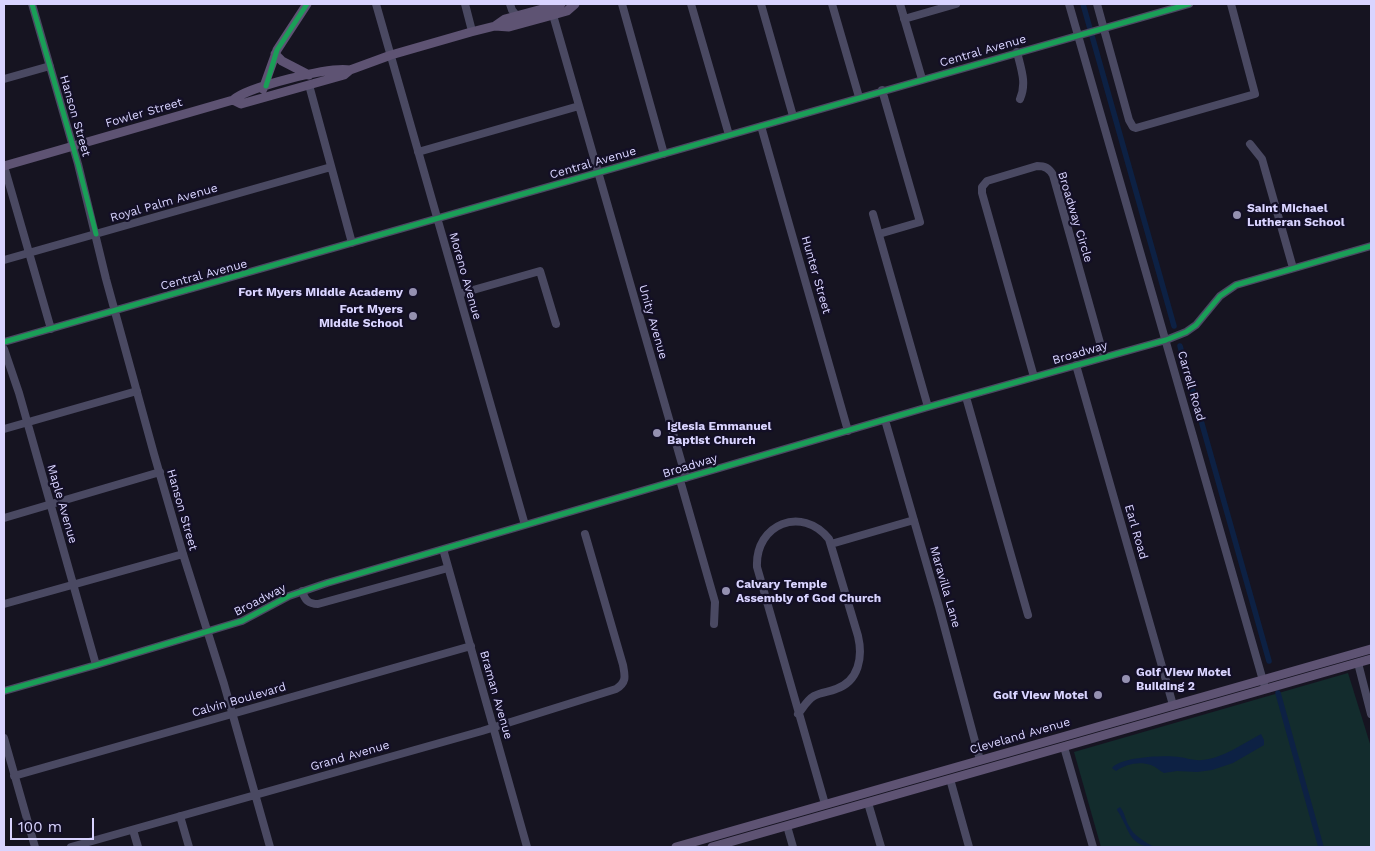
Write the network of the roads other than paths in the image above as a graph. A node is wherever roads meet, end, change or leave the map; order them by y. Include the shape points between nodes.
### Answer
1 (32, 4) edge
2 (307, 4) edge
3 (376, 4) edge
4 (465, 4) edge
5 (510, 4) edge
6 (540, 4) edge
7 (575, 4) edge
8 (622, 4) edge
9 (691, 4) edge
10 (761, 4) edge
11 (832, 4) edge
12 (900, 4) edge
13 (956, 4) edge
14 (1069, 4) edge
15 (1097, 4) edge
16 (1189, 4) edge
17 (1231, 4) edge
18 (1171, 6) edge
19 (555, 9) edge
20 (904, 19) junction
21 (520, 20) junction
22 (1101, 29) junction
23 (472, 32) junction
24 (1081, 34) junction
25 (1017, 52) junction
26 (275, 54) junction
27 (391, 55) junction
28 (50, 66) junction
29 (346, 69) junction
30 (309, 75) junction
31 (4, 79) edge
32 (922, 79) junction
33 (309, 85) junction
34 (266, 86) junction
35 (882, 90) junction
36 (859, 98) junction
37 (1020, 99) dead end
38 (233, 100) junction
39 (254, 100) junction
40 (579, 106) junction
41 (793, 116) junction
42 (761, 126) junction
43 (729, 135) junction
44 (1250, 144) dead end
45 (73, 146) junction
46 (418, 152) junction
47 (664, 154) junction
48 (4, 166) edge
49 (331, 167) junction
50 (598, 172) junction
51 (874, 214) dead end
52 (437, 218) junction
53 (96, 234) junction
54 (879, 234) junction
55 (352, 243) junction
56 (1371, 246) edge
57 (29, 253) junction
58 (4, 260) edge
59 (1293, 268) junction
60 (459, 294) junction
61 (114, 310) junction
62 (556, 324) dead end
63 (51, 329) junction
64 (1166, 340) junction
65 (4, 342) edge
66 (4, 349) edge
67 (1104, 357) junction
68 (1076, 365) junction
69 (1034, 377) junction
70 (137, 391) junction
71 (966, 397) junction
72 (928, 407) junction
73 (886, 420) junction
74 (27, 422) junction
75 (4, 429) edge
76 (848, 431) junction
77 (160, 472) junction
78 (683, 479) junction
79 (50, 504) junction
80 (4, 518) edge
81 (914, 520) junction
82 (525, 525) junction
83 (585, 534) dead end
84 (831, 544) junction
85 (443, 548) junction
86 (183, 554) junction
87 (448, 568) junction
88 (73, 585) junction
89 (302, 591) junction
90 (4, 604) edge
91 (1028, 615) dead end
92 (714, 624) dead end
93 (208, 632) junction
94 (470, 646) junction
95 (1371, 649) edge
96 (1371, 659) edge
97 (1358, 663) junction
98 (96, 666) junction
99 (1263, 680) junction
100 (1266, 689) junction
101 (4, 691) edge
102 (1173, 705) junction
103 (232, 714) junction
104 (798, 714) junction
105 (1371, 714) edge
106 (494, 727) junction
107 (1085, 730) junction
108 (4, 738) edge
109 (1064, 747) junction
110 (980, 760) junction
111 (14, 776) junction
112 (955, 778) junction
113 (255, 796) junction
114 (868, 803) junction
115 (825, 804) junction
116 (180, 816) junction
117 (787, 826) junction
118 (133, 830) junction
119 (704, 844) edge
120 (87, 845) edge
121 (35, 847) edge
122 (71, 847) edge
123 (138, 847) edge
124 (189, 847) edge
125 (270, 847) edge
126 (527, 847) edge
127 (676, 847) edge
128 (712, 847) edge
129 (793, 847) edge
130 (881, 847) edge
131 (968, 847) edge
132 (1093, 847) edge

1 - 28 street, Hanson Street
2 - 26 main road
3 - 27 street, Moreno Avenue
4 - 23 street
5 - 21 street
6 - 19 street
7 - 19 main road, Fowler Street via 567,11
8 - 47 street
9 - 43 street
10 - 41 street
11 - 36 street
12 - 20 street
13 - 20 street
14 - 24 street, Carrell Road
15 - 22 street
16 - 18 street, Central Avenue
17 - 22 street via 1255,94 1140,128 1130,124
18 - 22 street, Central Avenue
19 - 21 main road, Fowler Street
19 - 40 street, Unity Avenue
20 - 32 street
21 - 23 main road, Fowler Street via 506,19 495,26
22 - 24 street, Central Avenue
23 - 27 main road, Fowler Street
24 - 25 street, Central Avenue
24 - 64 street, Carrell Road
25 - 32 street, Central Avenue
25 - 37 street via 1024,81
26 - 30 main road
26 - 34 main road
27 - 29 main road, Fowler Street
27 - 46 street, Moreno Avenue
28 - 31 street
28 - 45 street, Hanson Street
29 - 30 main road, Fowler Street
29 - 33 main road, Fowler Street via 344,75
30 - 34 main road, Fowler Street
32 - 35 street, Central Avenue
33 - 39 main road, Fowler Street
33 - 49 street
34 - 38 main road, Fowler Street
34 - 39 main road
35 - 36 street, Central Avenue
35 - 54 street via 920,222
36 - 41 street, Central Avenue
38 - 39 main road, Fowler Street via 241,104
38 - 45 main road, Fowler Street
40 - 46 street
40 - 50 street, Unity Avenue
41 - 42 street, Central Avenue
42 - 43 street, Central Avenue
42 - 76 street, Hunter Street
43 - 47 street, Central Avenue
44 - 59 street via 1262,159
45 - 48 main road, Fowler Street
45 - 53 street, Hanson Street
46 - 52 street, Moreno Avenue
47 - 50 street, Central Avenue
48 - 57 street
49 - 53 street, Royal Palm Avenue
49 - 55 street
50 - 52 street, Central Avenue
50 - 78 street, Unity Avenue
51 - 54 street
52 - 55 street, Central Avenue
52 - 60 street, Moreno Avenue
53 - 57 street, Royal Palm Avenue
53 - 61 street, Hanson Street
54 - 72 street
55 - 61 street, Central Avenue
56 - 59 street, Broadway
57 - 58 street, Royal Palm Avenue
57 - 63 street
59 - 64 street, Broadway via 1236,285 1220,296 1191,328
60 - 62 street via 540,271
60 - 82 street, Moreno Avenue
61 - 63 street, Central Avenue
61 - 70 street, Hanson Street
63 - 65 street, Central Avenue
64 - 67 street, Broadway
64 - 99 street, Carrell Road
66 - 74 street, Maple Avenue
67 - 68 street, Broadway
67 - 69 street, Broadway Circle via 1053,175 1044,166 1037,166 1001,176 987,182 982,193
68 - 69 street, Broadway
68 - 102 street, Earl Road
69 - 71 street, Broadway
70 - 74 street
70 - 77 street, Hanson Street
71 - 72 street, Broadway
71 - 91 street
72 - 73 street, Broadway
73 - 76 street, Broadway
73 - 81 street, Maravilla Lane
74 - 75 street
74 - 79 street, Maple Avenue
76 - 78 street, Broadway
77 - 79 street
77 - 86 street, Hanson Street
78 - 82 street, Broadway
78 - 92 street, Unity Avenue via 715,602
79 - 80 street
79 - 88 street, Maple Avenue
81 - 84 street
81 - 110 street, Maravilla Lane
82 - 85 street, Broadway
83 - 106 street, Grand Avenue via 626,679 616,689
84 - 104 street via 861,656 850,680 840,688 812,696
84 - 104 street via 815,527 794,522 781,524 771,531 757,554 758,573
85 - 87 street, Braman Avenue
85 - 89 street, Broadway
86 - 88 street
86 - 93 street, Hanson Street
87 - 89 street, Broadway via 318,604 307,602
87 - 94 street, Braman Avenue
88 - 90 street
88 - 98 street, Maple Avenue
89 - 93 street, Broadway via 242,621
93 - 98 street, Broadway
93 - 103 street, Hanson Street
94 - 103 street, Calvin Boulevard
94 - 106 street, Braman Avenue
95 - 99 main road, Cleveland Avenue
96 - 97 main road, Cleveland Avenue
97 - 100 main road, Cleveland Avenue
97 - 105 street
98 - 101 street, Broadway
99 - 100 street, Carrell Road
99 - 102 main road, Cleveland Avenue
100 - 109 main road, Cleveland Avenue
102 - 107 main road, Cleveland Avenue
103 - 111 street, Calvin Boulevard
103 - 113 street, Hanson Street
104 - 115 street
106 - 113 street, Grand Avenue
106 - 126 street, Braman Avenue
107 - 109 main road
107 - 110 main road, Cleveland Avenue
108 - 111 street
109 - 112 main road, Cleveland Avenue
109 - 132 street
110 - 112 main road
110 - 115 main road, Cleveland Avenue
111 - 121 street
112 - 114 main road, Cleveland Avenue
112 - 131 street
113 - 116 street, Grand Avenue
113 - 125 street, Hanson Street
114 - 117 main road, Cleveland Avenue
114 - 130 street
115 - 119 main road, Cleveland Avenue
116 - 118 street, Grand Avenue
116 - 124 street
117 - 128 main road, Cleveland Avenue
117 - 129 street
118 - 120 street, Grand Avenue
118 - 123 street
119 - 127 main road, Cleveland Avenue
120 - 122 street, Grand Avenue

